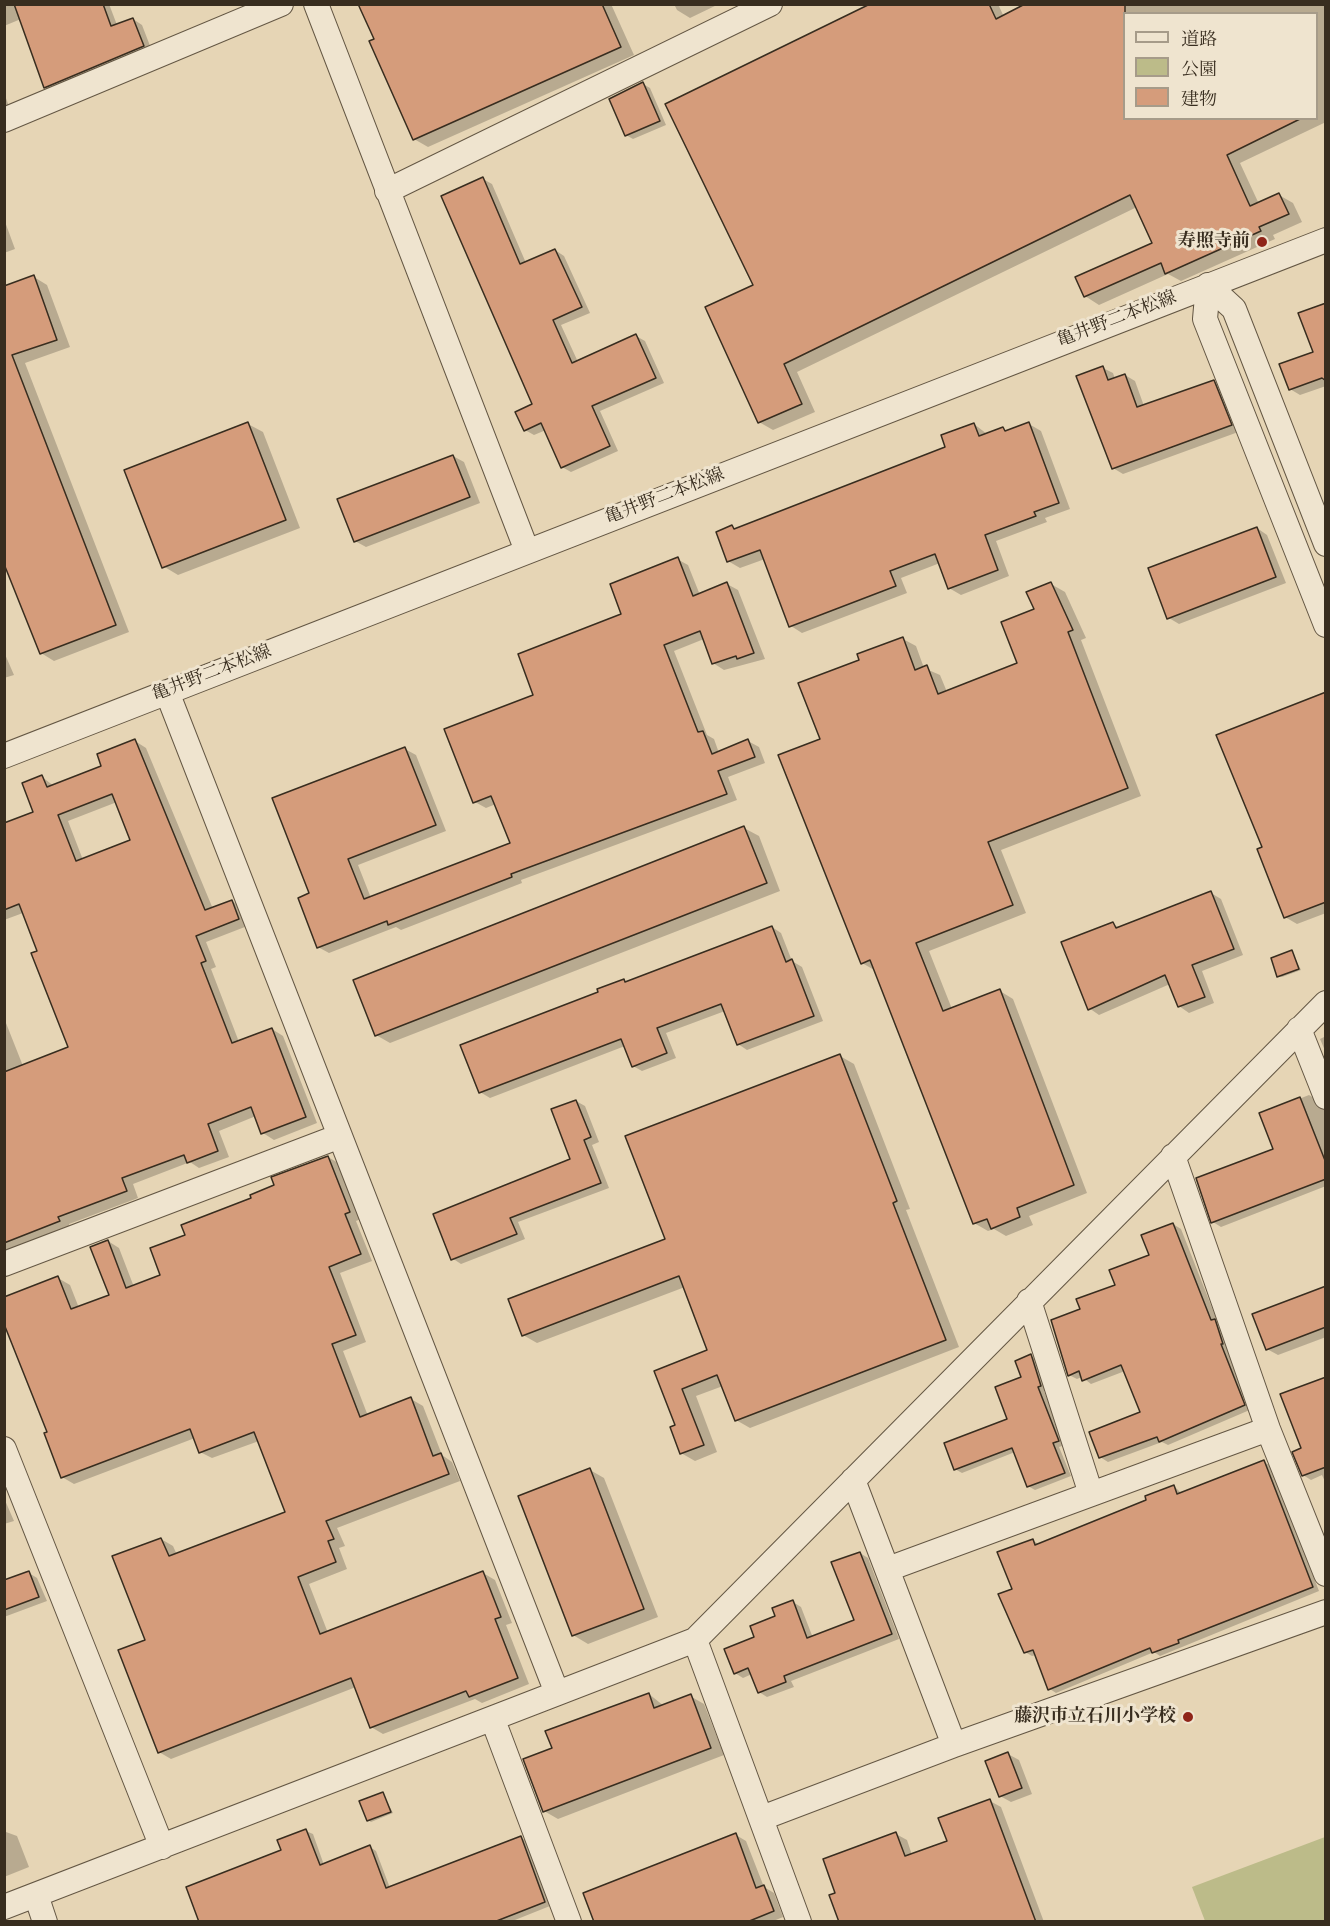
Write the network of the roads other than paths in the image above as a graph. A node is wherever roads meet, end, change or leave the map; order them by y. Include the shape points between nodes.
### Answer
1 (281, 4) edge
2 (316, 4) edge
3 (770, 4) edge
4 (4, 120) edge
5 (387, 191) junction
6 (1326, 240) edge
7 (1209, 285) junction
8 (1320, 514) edge
9 (1288, 527) junction
10 (1326, 544) edge
11 (527, 551) junction
12 (1326, 625) edge
13 (166, 692) junction
14 (4, 756) edge
15 (1326, 1003) edge
16 (1299, 1029) junction
17 (1326, 1097) edge
18 (340, 1136) junction
19 (1173, 1156) junction
20 (4, 1264) edge
21 (1029, 1301) junction
22 (1268, 1429) junction
23 (4, 1449) edge
24 (853, 1480) junction
25 (1091, 1494) junction
26 (888, 1569) junction
27 (1326, 1574) edge
28 (1326, 1612) edge
29 (695, 1640) junction
30 (557, 1693) junction
31 (493, 1720) junction
32 (954, 1745) junction
33 (762, 1818) junction
34 (162, 1847) junction
35 (36, 1895) junction
36 (4, 1906) edge
37 (568, 1921) edge
38 (45, 1922) edge
39 (799, 1922) edge

1 - 4 street
2 - 5 street
3 - 5 street
5 - 11 street
6 - 7 street, 亀井野二本松線
7 - 8 street via 1234,309
7 - 9 street via 1205,320
7 - 11 street, 亀井野二本松線
8 - 9 street
8 - 10 street
9 - 12 street
11 - 13 street, 亀井野二本松線
13 - 14 street, 亀井野二本松線
13 - 18 street
15 - 16 street
16 - 17 street
16 - 19 street
18 - 20 street
18 - 30 street
19 - 21 street
19 - 22 street
21 - 24 street
21 - 25 street
22 - 25 street
22 - 27 street
23 - 34 street
24 - 26 street
24 - 29 street
25 - 26 street
26 - 32 street
28 - 32 street
29 - 30 street
29 - 33 street
30 - 31 street
31 - 34 street
31 - 37 street
32 - 33 street
33 - 39 street
34 - 35 street
35 - 36 street
35 - 38 street

